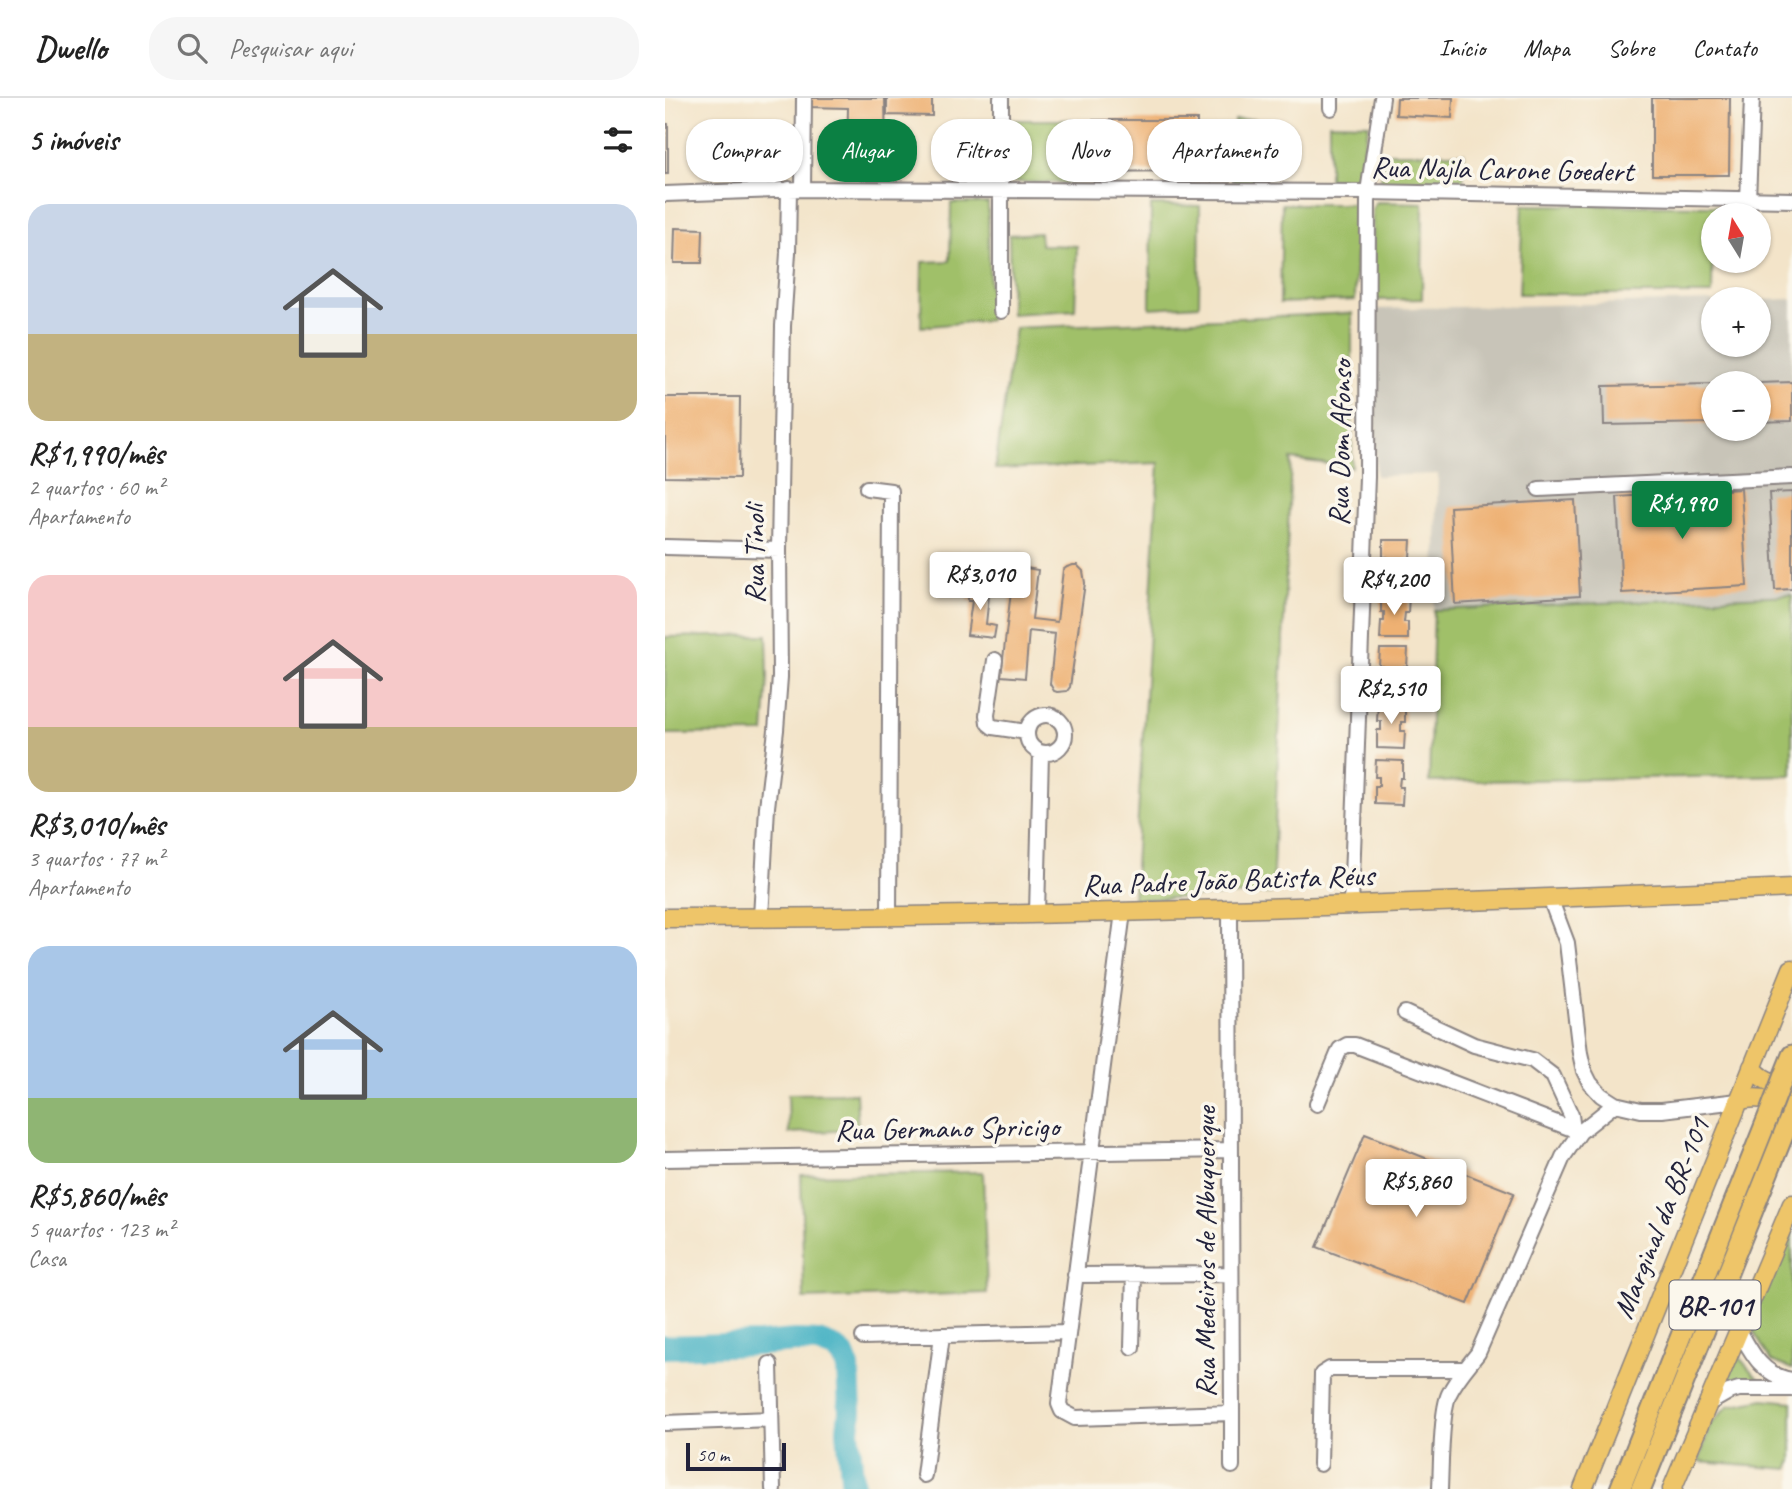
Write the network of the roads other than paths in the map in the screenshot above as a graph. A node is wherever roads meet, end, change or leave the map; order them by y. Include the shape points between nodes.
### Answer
1 (804, 98) edge
2 (1001, 98) edge
3 (1382, 98) edge
4 (1752, 98) edge
5 (796, 189) junction
6 (1002, 191) junction
7 (1367, 192) junction
8 (665, 194) edge
9 (1748, 200) junction
10 (1792, 200) edge
11 (1001, 311) dead end
12 (1792, 477) edge
13 (867, 488) dead end
14 (1539, 489) dead end
15 (665, 547) edge
16 (779, 550) junction
17 (995, 660) dead end
18 (1027, 732) junction
19 (1041, 753) junction
20 (1792, 888) edge
21 (1550, 898) junction
22 (1351, 905) junction
23 (1230, 910) junction
24 (1123, 912) junction
25 (1037, 913) junction
26 (889, 916) junction
27 (665, 918) edge
28 (761, 918) junction
29 (1792, 969) edge
30 (1405, 1013) dead end
31 (1792, 1055) edge
32 (1752, 1067) junction
33 (1788, 1082) edge
34 (1738, 1101) junction
35 (1317, 1104) dead end
36 (1615, 1104) junction
37 (1791, 1115) edge
38 (1576, 1131) junction
39 (1231, 1150) junction
40 (1091, 1152) junction
41 (665, 1159) edge
42 (1792, 1204) edge
43 (1134, 1274) junction
44 (1231, 1274) junction
45 (1075, 1275) junction
46 (1739, 1329) junction
47 (1068, 1332) junction
48 (941, 1335) junction
49 (863, 1337) dead end
50 (1132, 1348) dead end
51 (770, 1364) dead end
52 (1465, 1369) junction
53 (1792, 1380) edge
54 (1792, 1389) edge
55 (1708, 1404) junction
56 (1232, 1413) junction
57 (771, 1419) junction
58 (665, 1423) edge
59 (1320, 1464) dead end
60 (1232, 1466) dead end
61 (924, 1475) dead end
62 (1437, 1487) edge
63 (773, 1489) edge
64 (1583, 1489) edge
65 (1619, 1489) edge
66 (1641, 1489) edge
67 (1672, 1489) edge

1 - 5 street, Rua Tínoli
2 - 6 street
3 - 7 street, Rua Dom Afonso
4 - 9 street
5 - 6 street, Rua Najla Carone Goedert
5 - 8 street, Rua Najla Carone Goedert
5 - 16 street, Rua Tínoli via 783,326
6 - 7 street, Rua Najla Carone Goedert
6 - 11 street
7 - 9 street, Rua Najla Carone Goedert
7 - 22 street, Rua Dom Afonso via 1367,477
9 - 10 street, Rua Najla Carone Goedert
12 - 14 street
13 - 26 street via 891,491
15 - 16 street
16 - 28 street, Rua Tínoli via 780,677
17 - 18 street via 988,723
18 - 19 street via 1030,745
18 - 19 street via 1042,715 1062,723 1066,734 1062,746
19 - 25 street
20 - 21 main road, Rua Padre João Batista Réus
21 - 22 main road, Rua Padre João Batista Réus
21 - 36 street via 1567,943 1584,1071 1601,1095
22 - 23 main road, Rua Padre João Batista Réus
23 - 24 main road, Rua Padre João Batista Réus
23 - 39 street, Rua Medeiros de Albuquerque
24 - 25 main road, Rua Padre João Batista Réus
24 - 40 street
25 - 26 main road, Rua Padre João Batista Réus
26 - 28 main road, Rua Padre João Batista Réus
27 - 28 main road, Rua Padre João Batista Réus
29 - 32 main road, Marginal da BR-101
30 - 38 street via 1474,1045 1532,1060 1553,1076
31 - 33 highway, BR-101
32 - 33 main road via 1766,1080
32 - 34 main road, Marginal da BR-101
33 - 65 highway, BR-101, bridge via 1770,1112
34 - 36 street via 1662,1110
34 - 37 main road via 1761,1097
34 - 64 main road, Marginal da BR-101
35 - 38 street via 1340,1049 1355,1045
36 - 38 street
37 - 66 highway, BR-101
38 - 52 street via 1478,1353
39 - 40 street, Rua Germano Spricigo
39 - 44 street, Rua Medeiros de Albuquerque
40 - 41 street, Rua Germano Spricigo
40 - 45 street
42 - 46 main road
43 - 44 street
43 - 45 street
43 - 50 street
44 - 56 street, Rua Medeiros de Albuquerque
45 - 47 street
46 - 53 street via 1761,1366
46 - 55 main road
47 - 48 street
47 - 56 street, Rua Medeiros de Albuquerque via 1059,1404 1075,1418
48 - 49 street
48 - 61 street
51 - 57 street
52 - 59 street via 1325,1371
52 - 62 street via 1444,1410
54 - 55 street via 1739,1389
55 - 67 main road
56 - 60 street
57 - 58 street
57 - 63 street

